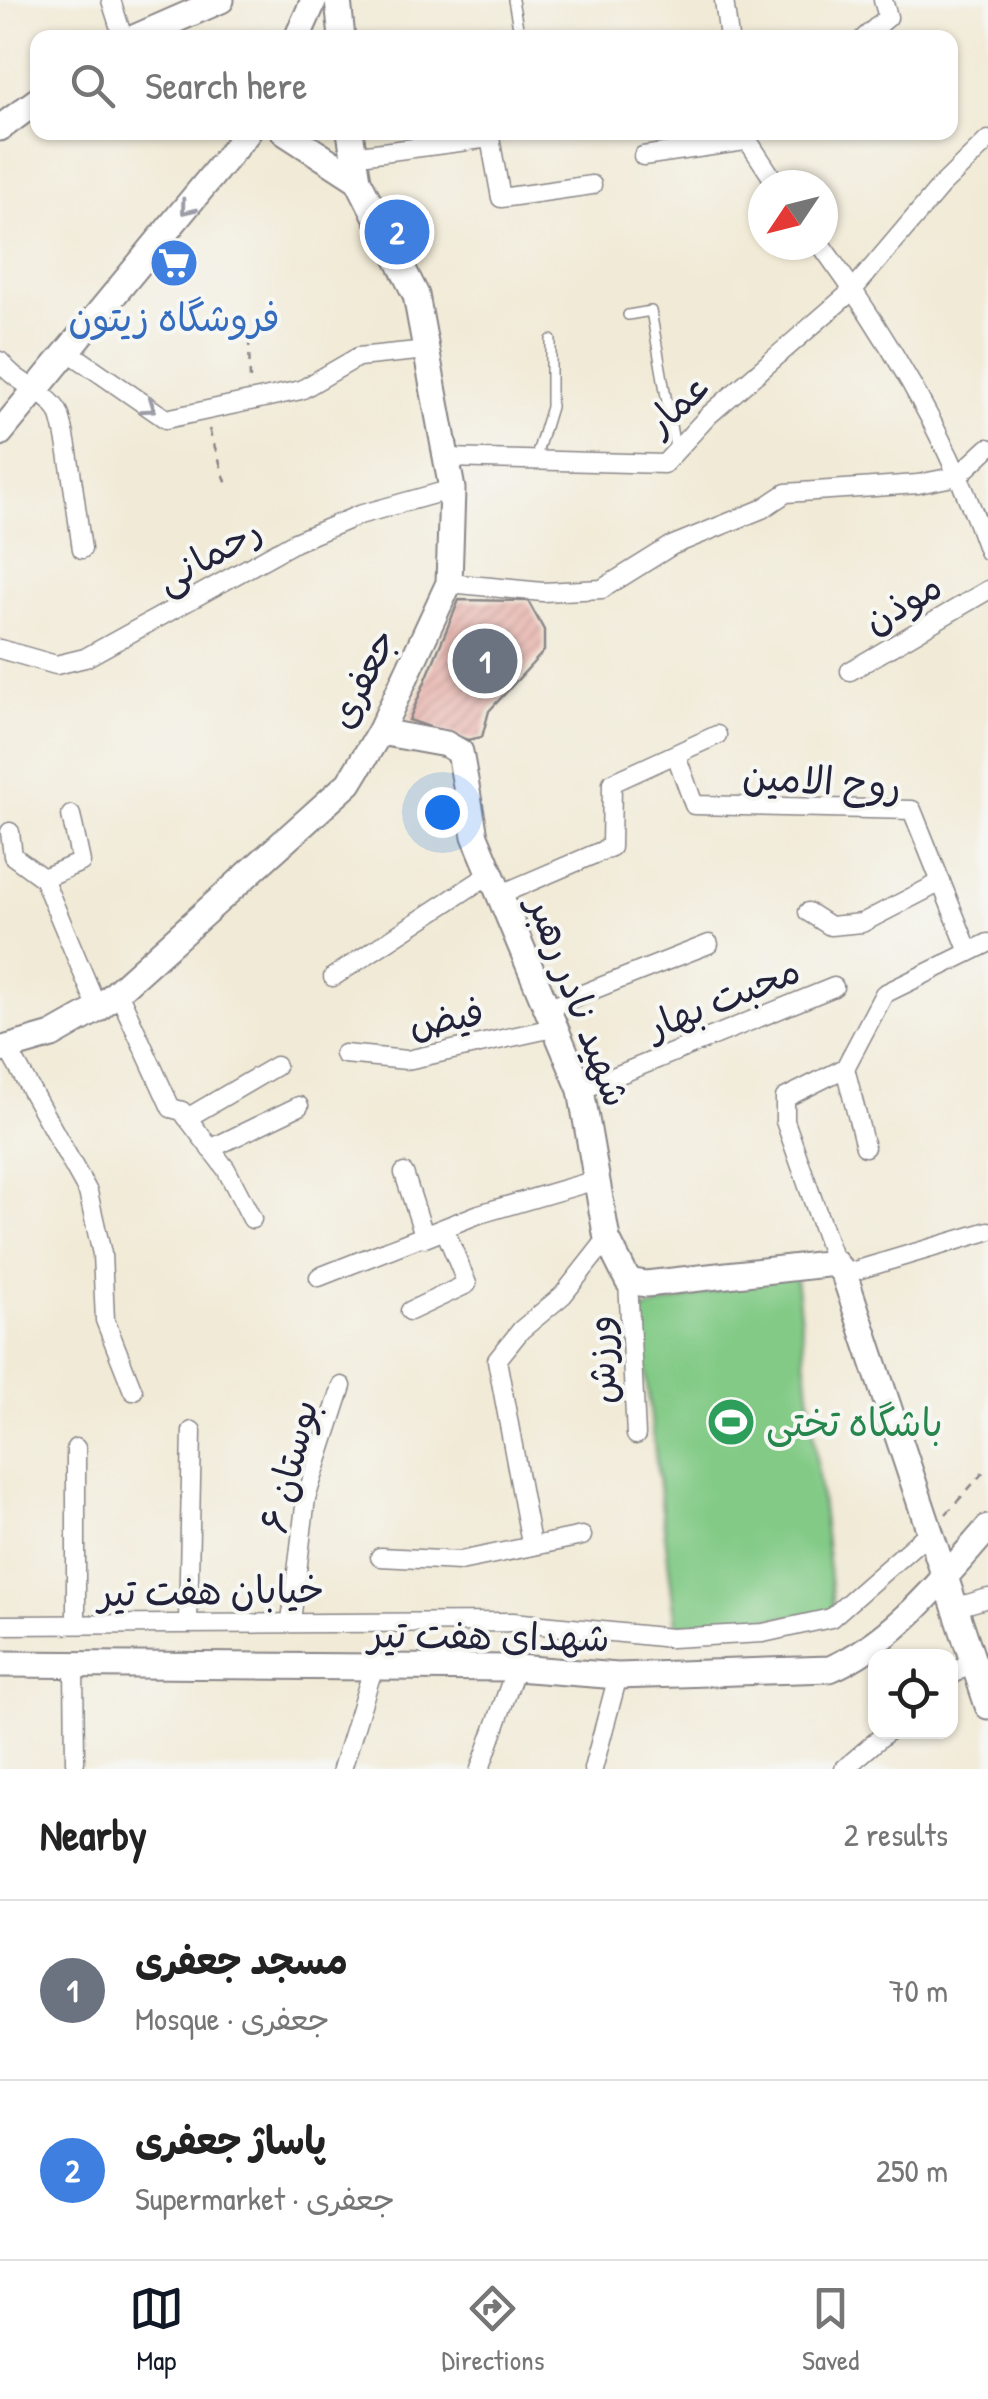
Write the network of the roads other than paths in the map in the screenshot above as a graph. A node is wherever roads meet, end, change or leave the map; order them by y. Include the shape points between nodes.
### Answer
1 (111, 0) edge
2 (221, 0) edge
3 (314, 0) edge
4 (338, 0) edge
5 (513, 0) edge
6 (724, 0) edge
7 (883, 0) edge
8 (120, 30) edge
9 (152, 30) edge
10 (301, 30) edge
11 (341, 30) edge
12 (519, 30) edge
13 (728, 30) edge
14 (873, 30) edge
15 (30, 106) edge
16 (0, 128) edge
17 (241, 140) edge
18 (307, 140) edge
19 (475, 140) edge
20 (490, 140) edge
21 (728, 140) edge
22 (746, 140) edge
23 (988, 140) edge
24 (354, 156) edge
25 (643, 156) dead end
26 (767, 170) edge
27 (592, 185) dead end
28 (832, 260) edge
29 (854, 290) junction
30 (628, 315) dead end
31 (551, 340) dead end
32 (427, 350) junction
33 (69, 352) junction
34 (0, 361) edge
35 (35, 391) junction
36 (0, 433) edge
37 (988, 448) edge
38 (676, 452) junction
39 (448, 458) junction
40 (534, 462) junction
41 (958, 476) junction
42 (452, 489) junction
43 (82, 549) dead end
44 (988, 551) edge
45 (449, 583) junction
46 (988, 590) edge
47 (0, 649) edge
48 (850, 671) dead end
49 (380, 732) junction
50 (717, 734) dead end
51 (676, 755) junction
52 (71, 815) dead end
53 (10, 832) dead end
54 (43, 878) junction
55 (941, 882) junction
56 (494, 885) junction
57 (808, 912) dead end
58 (709, 944) dead end
59 (988, 944) edge
60 (969, 952) junction
61 (333, 976) dead end
62 (834, 987) dead end
63 (118, 992) junction
64 (98, 1009) junction
65 (552, 1017) junction
66 (4, 1050) edge
67 (344, 1054) dead end
68 (276, 1066) dead end
69 (845, 1068) junction
70 (581, 1090) junction
71 (299, 1106) dead end
72 (186, 1118) junction
73 (866, 1147) dead end
74 (210, 1148) junction
75 (404, 1174) dead end
76 (596, 1180) junction
77 (252, 1218) dead end
78 (445, 1230) junction
79 (988, 1231) edge
80 (425, 1238) junction
81 (606, 1239) junction
82 (840, 1268) junction
83 (319, 1277) dead end
84 (628, 1281) junction
85 (410, 1311) dead end
86 (342, 1386) dead end
87 (134, 1390) dead end
88 (192, 1431) dead end
89 (636, 1434) dead end
90 (76, 1448) dead end
91 (988, 1528) edge
92 (928, 1533) junction
93 (582, 1536) dead end
94 (531, 1543) junction
95 (380, 1557) dead end
96 (944, 1578) junction
97 (988, 1598) edge
98 (954, 1608) junction
99 (292, 1621) junction
100 (188, 1623) junction
101 (76, 1624) junction
102 (0, 1625) edge
103 (972, 1659) junction
104 (74, 1666) junction
105 (0, 1668) edge
106 (516, 1668) junction
107 (372, 1669) junction
108 (958, 1670) edge
109 (618, 1676) junction
110 (988, 1706) edge
111 (880, 1739) edge
112 (75, 1762) dead end
113 (342, 1769) edge
114 (480, 1769) edge
115 (593, 1769) edge
116 (844, 1769) edge

1 - 8 street
2 - 9 street
3 - 10 street
4 - 11 street
5 - 12 lane
6 - 13 street
7 - 14 street via 888,17
15 - 16 street
17 -> 33 street
18 - 24 street
19 - 24 street
20 - 27 street via 500,198
21 - 25 street
22 - 26 street
23 - 29 street, عمار via 940,186
24 - 32 street, جعفری via 416,295
28 - 29 street
29 - 38 street, عمار via 709,415
29 - 41 street
30 - 38 lane via 652,312
31 - 40 lane via 550,407
33 -> 32 street via 166,419 301,390 358,357
32 - 39 street, جعفری
33 - 35 street
34 - 35 street via 13,379
35 - 36 street
35 - 43 street via 58,412
37 - 41 street
38 - 40 street, عمار via 664,464 638,466
39 - 40 street, عمار
39 - 42 street, جعفری
41 - 44 street
41 - 45 street via 786,493 762,510 670,546 602,589 543,592
42 - 45 street, جعفری
42 - 47 street, رحمانی via 295,542 84,658 56,665
45 - 49 street, جعفری
46 - 48 street, موذن
49 - 56 street, شهید نادر رهبر via 460,752 475,836
49 - 63 street, جعفری via 349,784
50 - 51 street, روح الامین
51 - 55 street, روح الامین via 694,805 912,810
51 - 56 street, روح الامین via 612,783 611,847
52 - 54 street via 81,862
53 - 54 street via 12,856
54 - 64 street
55 - 57 street via 862,922 830,926
55 - 60 street, روح الامین
56 - 61 street
56 - 65 street, شهید نادر رهبر
58 - 65 street, فیض
59 - 60 street
60 - 69 street via 884,994
62 - 70 street, محبت بهار
63 - 64 street, جعفری
63 - 72 street via 171,1108
64 - 66 street, جعفری via 52,1035
65 - 67 street, فیض via 407,1060
65 - 70 street, شهید نادر رهبر
66 - 87 street via 88,1192 102,1254 105,1320
68 - 72 street
69 - 73 street
69 - 82 street via 786,1098 784,1120
70 - 76 street, شهید نادر رهبر
71 - 74 street
72 - 74 street
74 - 77 street
75 - 80 street
76 - 78 street
76 - 81 street, شهید نادر رهبر
78 - 80 street
78 - 85 street via 467,1284
79 - 82 street
80 - 83 street
81 - 84 street, شهید نادر رهبر
81 - 94 street via 563,1295 497,1360
82 - 84 street
82 - 92 street
84 - 89 street, ورزش
86 - 99 street, بوستان ۶ via 306,1498
88 - 100 street
90 - 101 street
91 - 96 street, شهدای هفت تیر
92 - 96 street
92 - 99 street, خیابان هفت تیر via 831,1618 763,1632 670,1638 513,1622
93 - 94 street
94 - 95 street via 460,1561
96 - 98 street
96 - 109 street, شهدای هفت تیر via 861,1656 830,1669
97 - 98 street
98 - 103 street
99 - 100 street, خیابان هفت تیر
100 - 101 street, خیابان هفت تیر
101 - 102 street, خیابان هفت تیر
103 - 108 street
103 - 110 street
104 - 105 street, شهدای هفت تیر
104 - 107 street, شهدای هفت تیر
104 - 112 street
106 - 107 street, شهدای هفت تیر
106 - 109 street, شهدای هفت تیر
106 - 114 street
107 - 113 street
109 - 115 street
111 - 116 street

